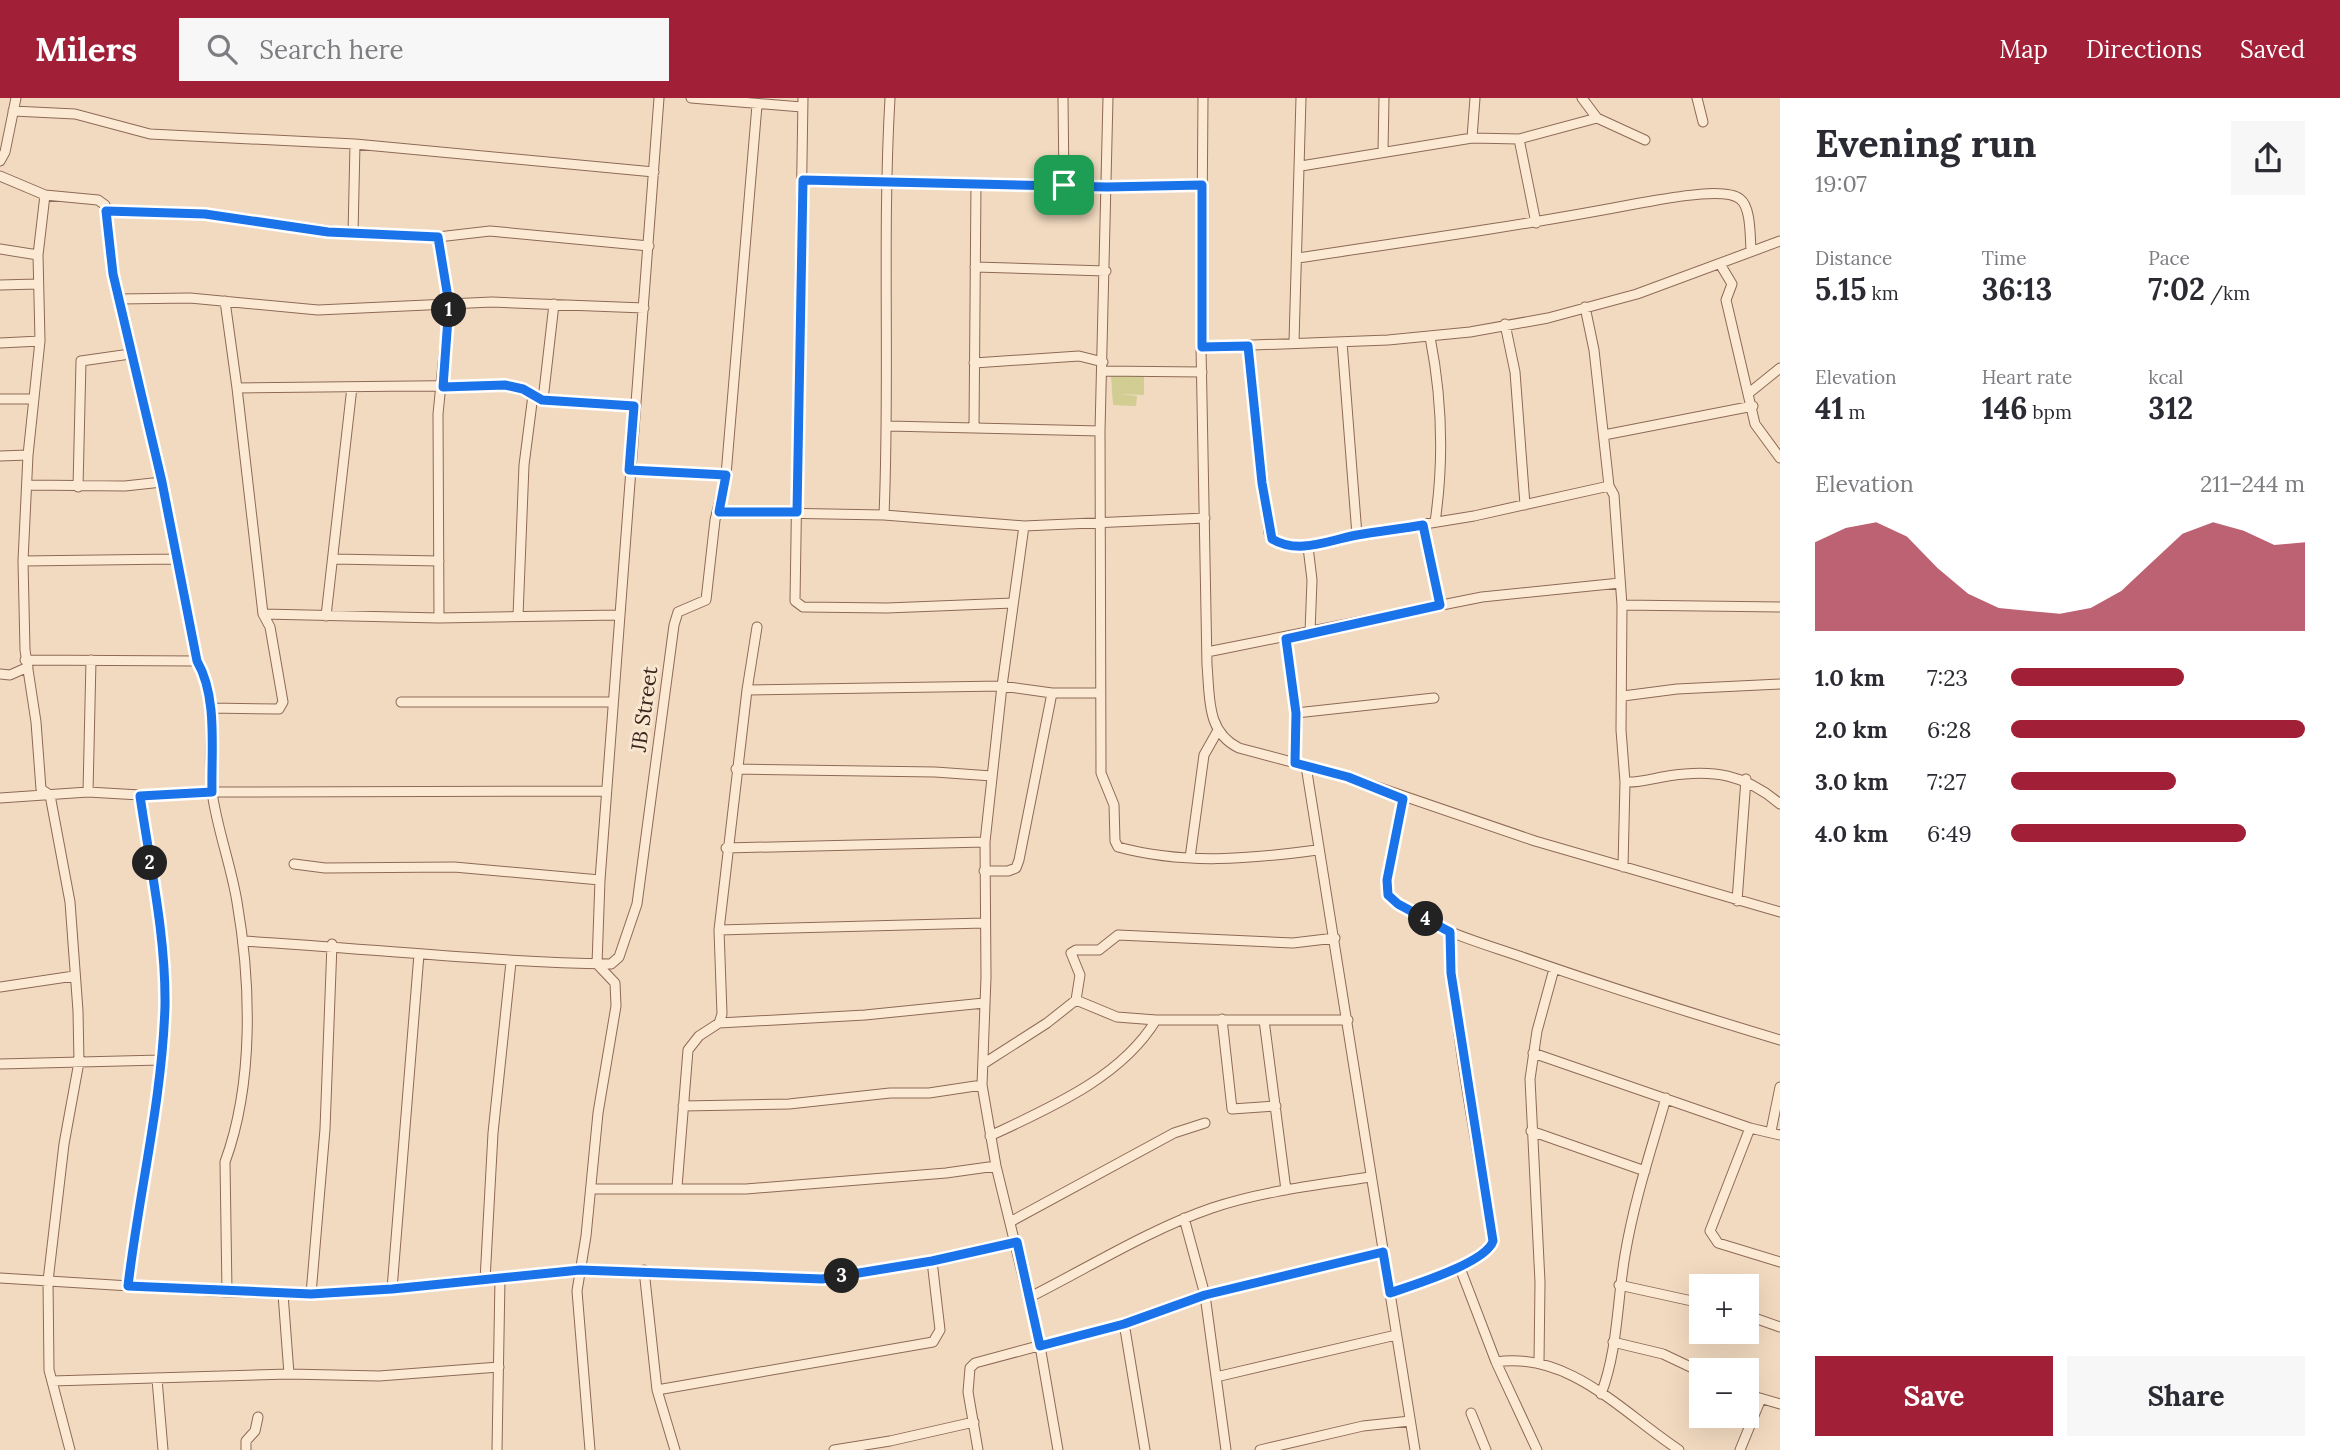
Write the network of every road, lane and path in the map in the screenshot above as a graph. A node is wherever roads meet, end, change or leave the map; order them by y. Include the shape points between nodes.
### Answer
1 (16, 98) edge
2 (659, 98) edge
3 (691, 98) edge
4 (890, 98) edge
5 (1063, 98) edge
6 (1108, 98) edge
7 (1203, 98) edge
8 (1301, 98) edge
9 (1384, 98) edge
10 (1475, 98) edge
11 (1582, 98) edge
12 (1697, 98) edge
13 (802, 103) edge
14 (757, 104) junction
15 (13, 111) junction
16 (1597, 118) junction
17 (1703, 122) dead end
18 (1472, 138) junction
19 (1519, 139) junction
20 (1645, 140) dead end
21 (355, 144) junction
22 (1383, 152) junction
23 (0, 161) edge
24 (1301, 166) junction
25 (654, 172) junction
26 (0, 176) edge
27 (803, 180) junction
28 (885, 183) junction
29 (976, 183) junction
30 (1064, 185) junction
31 (1202, 185) junction
32 (1107, 187) junction
33 (45, 195) junction
34 (106, 211) junction
35 (1536, 223) junction
36 (353, 234) junction
37 (438, 237) junction
38 (1780, 241) edge
39 (649, 246) junction
40 (0, 249) edge
41 (1751, 250) junction
42 (38, 255) junction
43 (1297, 258) junction
44 (1720, 264) junction
45 (975, 267) junction
46 (1106, 271) junction
47 (37, 284) junction
48 (0, 285) edge
49 (119, 299) junction
50 (225, 301) junction
51 (449, 304) junction
52 (554, 304) junction
53 (1585, 307) junction
54 (644, 308) junction
55 (1505, 324) junction
56 (1430, 337) junction
57 (40, 341) junction
58 (1294, 342) junction
59 (1342, 342) junction
60 (0, 343) edge
61 (1248, 346) junction
62 (1202, 347) junction
63 (130, 354) junction
64 (974, 363) junction
65 (1103, 366) junction
66 (1780, 368) edge
67 (1202, 372) junction
68 (352, 387) junction
69 (443, 387) junction
70 (237, 388) junction
71 (1749, 393) junction
72 (533, 395) junction
73 (33, 398) junction
74 (0, 399) edge
75 (542, 400) junction
76 (634, 406) junction
77 (1753, 407) junction
78 (888, 426) junction
79 (974, 428) junction
80 (1100, 431) junction
81 (1604, 435) junction
82 (28, 455) junction
83 (0, 456) edge
84 (1780, 458) edge
85 (629, 470) junction
86 (726, 475) junction
87 (162, 482) junction
88 (27, 485) junction
89 (1609, 486) junction
90 (78, 487) junction
91 (1525, 505) junction
92 (719, 512) junction
93 (797, 512) junction
94 (884, 515) junction
95 (1205, 518) junction
96 (1435, 522) junction
97 (1100, 523) junction
98 (1423, 525) junction
99 (1024, 526) junction
100 (1357, 535) junction
101 (1308, 547) junction
102 (175, 559) junction
103 (333, 559) junction
104 (23, 561) junction
105 (439, 561) junction
106 (1620, 583) junction
107 (1013, 603) junction
108 (1440, 605) junction
109 (1622, 605) junction
110 (1780, 607) edge
111 (263, 614) junction
112 (619, 615) junction
113 (326, 616) junction
114 (519, 616) junction
115 (439, 618) junction
116 (757, 627) dead end
117 (1310, 632) junction
118 (1286, 639) junction
119 (1207, 652) junction
120 (91, 660) junction
121 (197, 661) junction
122 (27, 664) junction
123 (0, 674) edge
124 (1780, 684) edge
125 (1002, 685) junction
126 (747, 690) junction
127 (1052, 693) junction
128 (1100, 693) junction
129 (1622, 696) junction
130 (1434, 698) dead end
131 (401, 702) dead end
132 (612, 702) junction
133 (210, 708) junction
134 (1296, 713) junction
135 (1217, 732) junction
136 (1295, 763) junction
137 (1306, 766) junction
138 (736, 769) junction
139 (992, 776) junction
140 (1746, 779) junction
141 (1625, 782) junction
142 (606, 791) junction
143 (89, 792) junction
144 (212, 792) junction
145 (50, 795) junction
146 (140, 796) junction
147 (0, 798) edge
148 (1403, 799) junction
149 (1780, 804) edge
150 (985, 842) junction
151 (726, 848) junction
152 (1317, 850) junction
153 (1190, 859) junction
154 (294, 864) dead end
155 (1623, 867) junction
156 (984, 871) junction
157 (600, 880) junction
158 (1737, 901) junction
159 (1780, 912) edge
160 (984, 923) junction
161 (719, 930) junction
162 (1450, 932) junction
163 (1335, 938) junction
164 (243, 940) junction
165 (332, 944) junction
166 (419, 954) junction
167 (511, 962) junction
168 (597, 964) junction
169 (1554, 969) junction
170 (74, 976) junction
171 (0, 987) edge
172 (1076, 1000) junction
173 (984, 1003) junction
174 (1222, 1019) junction
175 (1156, 1020) junction
176 (1264, 1020) junction
177 (1348, 1020) junction
178 (719, 1023) junction
179 (1780, 1040) edge
180 (1533, 1053) junction
181 (162, 1060) junction
182 (79, 1062) junction
183 (0, 1064) edge
184 (983, 1064) junction
185 (982, 1085) junction
186 (1780, 1087) edge
187 (1666, 1098) junction
188 (1276, 1106) junction
189 (683, 1107) junction
190 (1205, 1123) dead end
191 (1750, 1128) junction
192 (1531, 1131) junction
193 (1775, 1133) edge
194 (990, 1136) junction
195 (996, 1166) junction
196 (1645, 1171) junction
197 (1370, 1177) junction
198 (677, 1187) junction
199 (591, 1189) junction
200 (1286, 1190) junction
201 (1184, 1219) junction
202 (1010, 1222) junction
203 (1017, 1242) junction
204 (1383, 1252) junction
205 (932, 1261) junction
206 (1780, 1262) edge
207 (1460, 1268) junction
208 (580, 1270) junction
209 (645, 1270) junction
210 (0, 1278) edge
211 (499, 1278) junction
212 (485, 1280) junction
213 (48, 1281) junction
214 (1619, 1285) junction
215 (128, 1286) junction
216 (392, 1289) junction
217 (228, 1292) junction
218 (1390, 1293) junction
219 (283, 1294) junction
220 (311, 1294) junction
221 (1205, 1295) junction
222 (1028, 1298) junction
223 (1689, 1300) edge
224 (1759, 1320) edge
225 (1124, 1324) junction
226 (1780, 1327) edge
227 (1396, 1335) junction
228 (1613, 1342) junction
229 (1040, 1346) junction
230 (1496, 1362) junction
231 (1539, 1362) junction
232 (1689, 1366) edge
233 (499, 1367) junction
234 (289, 1374) junction
235 (1216, 1377) junction
236 (157, 1379) junction
237 (52, 1381) junction
238 (657, 1390) junction
239 (1601, 1394) junction
240 (1760, 1401) joint
241 (1780, 1404) edge
242 (1471, 1413) dead end
243 (258, 1417) dead end
244 (1410, 1421) junction
245 (974, 1422) junction
246 (69, 1450) edge
247 (163, 1450) edge
248 (246, 1450) edge
249 (497, 1450) edge
250 (590, 1450) edge
251 (675, 1450) edge
252 (834, 1450) edge
253 (978, 1450) edge
254 (1058, 1450) edge
255 (1145, 1450) edge
256 (1226, 1450) edge
257 (1260, 1450) edge
258 (1415, 1450) edge
259 (1486, 1450) edge
260 (1537, 1450) edge
261 (1679, 1450) edge
262 (1740, 1450) edge

1 - 15 street
2 - 25 street
3 - 14 street
4 - 28 street
5 - 30 street
6 - 32 street
7 - 31 street
8 - 24 street
9 - 22 street
10 - 18 street
11 - 16 street
12 - 17 street
13 - 14 street
13 - 27 street
14 - 86 street, JB Street
15 - 21 street via 75,114 150,134
15 - 23 street
16 - 19 street
16 - 20 street
18 - 19 street
18 - 22 street
19 - 35 street
21 - 25 street
21 - 36 street
22 - 24 street
24 - 43 street
25 - 39 street
26 - 33 street
27 - 28 street
27 - 93 street
28 - 29 street
28 - 78 street
29 - 30 street
29 - 45 street
30 - 32 street
31 - 32 street
31 - 62 street
32 - 46 street
33 - 34 street via 98,200
33 - 42 street
34 - 36 street via 205,214
34 - 49 street
35 - 41 street via 1678,196 1727,195 1739,197 1746,205
35 - 43 street
36 - 37 street
37 - 39 street via 490,231
37 - 51 street
38 - 41 street
39 - 54 street
40 - 42 street
41 - 44 street
42 - 47 street
43 - 58 street
44 - 53 street
44 - 71 street via 1732,284 1727,300
45 - 46 street
45 - 64 street
46 - 65 street
47 - 48 street
47 - 57 street
49 - 50 street
49 - 63 street
50 - 51 street via 318,310
50 - 70 street
51 - 52 street
51 - 69 street
52 - 54 street
52 - 75 street
53 - 55 street
53 - 81 street
54 - 76 street
55 - 56 street
55 - 91 street via 1515,372
56 - 59 street
56 - 96 street via 1440,417
57 - 60 street
57 - 73 street
58 - 59 street
58 - 61 street
59 - 100 street
61 - 62 street
61 - 101 street via 1269,533 1280,544
62 - 67 street
63 - 87 street
63 - 90 street via 81,361
64 - 65 street via 1079,356
64 - 79 street
65 - 67 street
65 - 80 street
66 - 71 street
67 - 95 street
68 - 69 street
68 - 70 street
68 - 103 street
69 - 72 street via 505,385
69 - 105 street via 438,414
70 - 111 street
71 - 77 street
72 - 75 street
72 - 114 street via 524,465
73 - 74 street
73 - 82 street
75 - 76 street
76 - 85 street
77 - 81 street
77 - 84 street via 1755,424
78 - 79 street
78 - 94 street
79 - 80 street
80 - 97 street
81 - 89 street
82 - 83 street
82 - 88 street
85 - 86 street
85 - 112 street
86 - 92 street, JB Street
87 - 90 street
87 - 102 street
88 - 90 street
88 - 104 street
89 - 91 street
89 - 106 street via 1614,495
91 - 96 street
92 - 93 street
92 - 168 street, JB Street via 706,600 678,612 674,625 637,904 620,957 611,964
93 - 94 street
93 - 107 street via 795,601 803,607
94 - 99 street
95 - 97 street
95 - 119 street
96 - 98 street
97 - 99 street
97 - 128 street
98 - 100 street
98 - 108 street
99 - 107 street
100 - 101 street
101 - 117 street
102 - 104 street
102 - 121 street
103 - 105 street
103 - 113 street
104 - 122 street
105 - 115 street
106 - 108 street
106 - 109 street
107 - 125 street
108 - 117 street
109 - 110 street
109 - 129 street
111 - 113 street
111 - 133 street via 271,627 283,702 279,709
112 - 114 street
112 - 132 street
113 - 115 street
114 - 115 street
116 - 126 street
117 - 118 street
118 - 119 street
118 - 134 street
119 - 135 street
120 - 121 street
120 - 122 street
120 - 143 street
121 - 133 street via 205,674
122 - 123 street via 10,675
122 - 145 street via 41,789
124 - 129 street
125 - 126 street
125 - 127 street
125 - 139 street
126 - 138 street
127 - 128 street
127 - 156 street via 1016,868
128 - 153 street via 1101,773 1116,814 1115,844 1159,857
129 - 141 street
130 - 134 street
131 - 132 street
132 - 142 street
133 - 144 street
134 - 136 street
135 - 136 street via 1239,748
135 - 153 street via 1204,755
136 - 137 street
137 - 148 street
137 - 152 street
138 - 139 street
138 - 151 street
139 - 150 street
140 - 141 street via 1685,773
140 - 149 street
140 - 158 street
141 - 155 street
142 - 144 street
142 - 157 street
143 - 145 street
143 - 146 street
144 - 146 street
144 - 164 street
145 - 147 street
145 - 170 street via 70,902
146 - 181 street via 163,959
148 - 155 street
148 - 162 street via 1388,895
150 - 151 street
150 - 156 street
151 - 161 street
152 - 153 street via 1259,858
152 - 163 street
154 - 157 street via 454,867
155 - 158 street
156 - 160 street
157 - 168 street
158 - 159 street
160 - 161 street
160 - 173 street
161 - 178 street
162 - 169 street
162 - 207 street via 1451,973 1493,1241 1491,1249
163 - 172 street via 1293,943 1118,935 1099,950 1071,953 1080,975
163 - 177 street
164 - 165 street
164 - 217 street via 244,1072 225,1161
165 - 166 street
165 - 220 street via 325,1129
166 - 167 street
166 - 216 street
167 - 168 street
167 - 212 street via 492,1145
168 - 199 street via 615,983 616,1006
169 - 179 street
169 - 180 street
170 - 171 street
170 - 182 street
172 - 175 street via 1117,1017
172 - 184 street
173 - 178 street
173 - 184 street
174 - 175 street
174 - 176 street
174 - 188 street via 1232,1109
175 - 194 street via 1131,1051 1080,1090
176 - 177 street
176 - 188 street
177 - 197 street
178 - 189 street via 688,1050
180 - 187 street
180 - 192 street
181 - 182 street
181 - 215 street
182 - 183 street
182 - 213 street
184 - 185 street
185 - 189 street via 789,1104
185 - 194 street
186 - 193 street
187 - 191 street
187 - 196 street
188 - 200 street
189 - 198 street
190 - 202 street via 1174,1133
191 - 193 street
191 - 206 street via 1710,1231 1718,1243
192 - 196 street
192 - 231 street via 1540,1282
194 - 195 street
195 - 198 street via 746,1189
195 - 202 street
196 - 214 street
197 - 200 street
197 - 204 street
198 - 199 street
199 - 208 street
200 - 201 street
201 - 221 street
201 - 222 street
202 - 203 street
203 - 205 street
203 - 222 street
204 - 218 street
204 - 221 street
205 - 209 street via 822,1279
205 - 238 street via 940,1329 933,1342
207 - 218 street
207 - 230 street
208 - 209 street
208 - 211 street
208 - 250 street via 578,1315
209 - 238 street
210 - 213 street
211 - 212 street
211 - 233 street
212 - 216 street
213 - 215 street
213 - 237 street
214 - 223 street
214 - 228 street
215 - 217 street
216 - 220 street
217 - 219 street
218 - 227 street
219 - 220 street
219 - 234 street
221 - 225 street
221 - 235 street
222 - 229 street
224 - 226 street
225 - 229 street
225 - 255 street
227 - 235 street
227 - 244 street
228 - 232 street via 1663,1354
228 - 239 street
229 - 245 street via 986,1359 970,1368 968,1391
229 - 254 street
230 - 231 street
230 - 260 street
231 - 239 street via 1570,1374
233 - 234 street via 379,1376
233 - 249 street
234 - 236 street
235 - 256 street
236 - 237 street
236 - 247 street
237 - 246 street
238 - 251 street
239 - 261 street
240 - 241 street
240 - 262 street
242 - 259 street
243 - 248 street
244 - 257 street via 1363,1426
244 - 258 street
245 - 252 street
245 - 253 street

